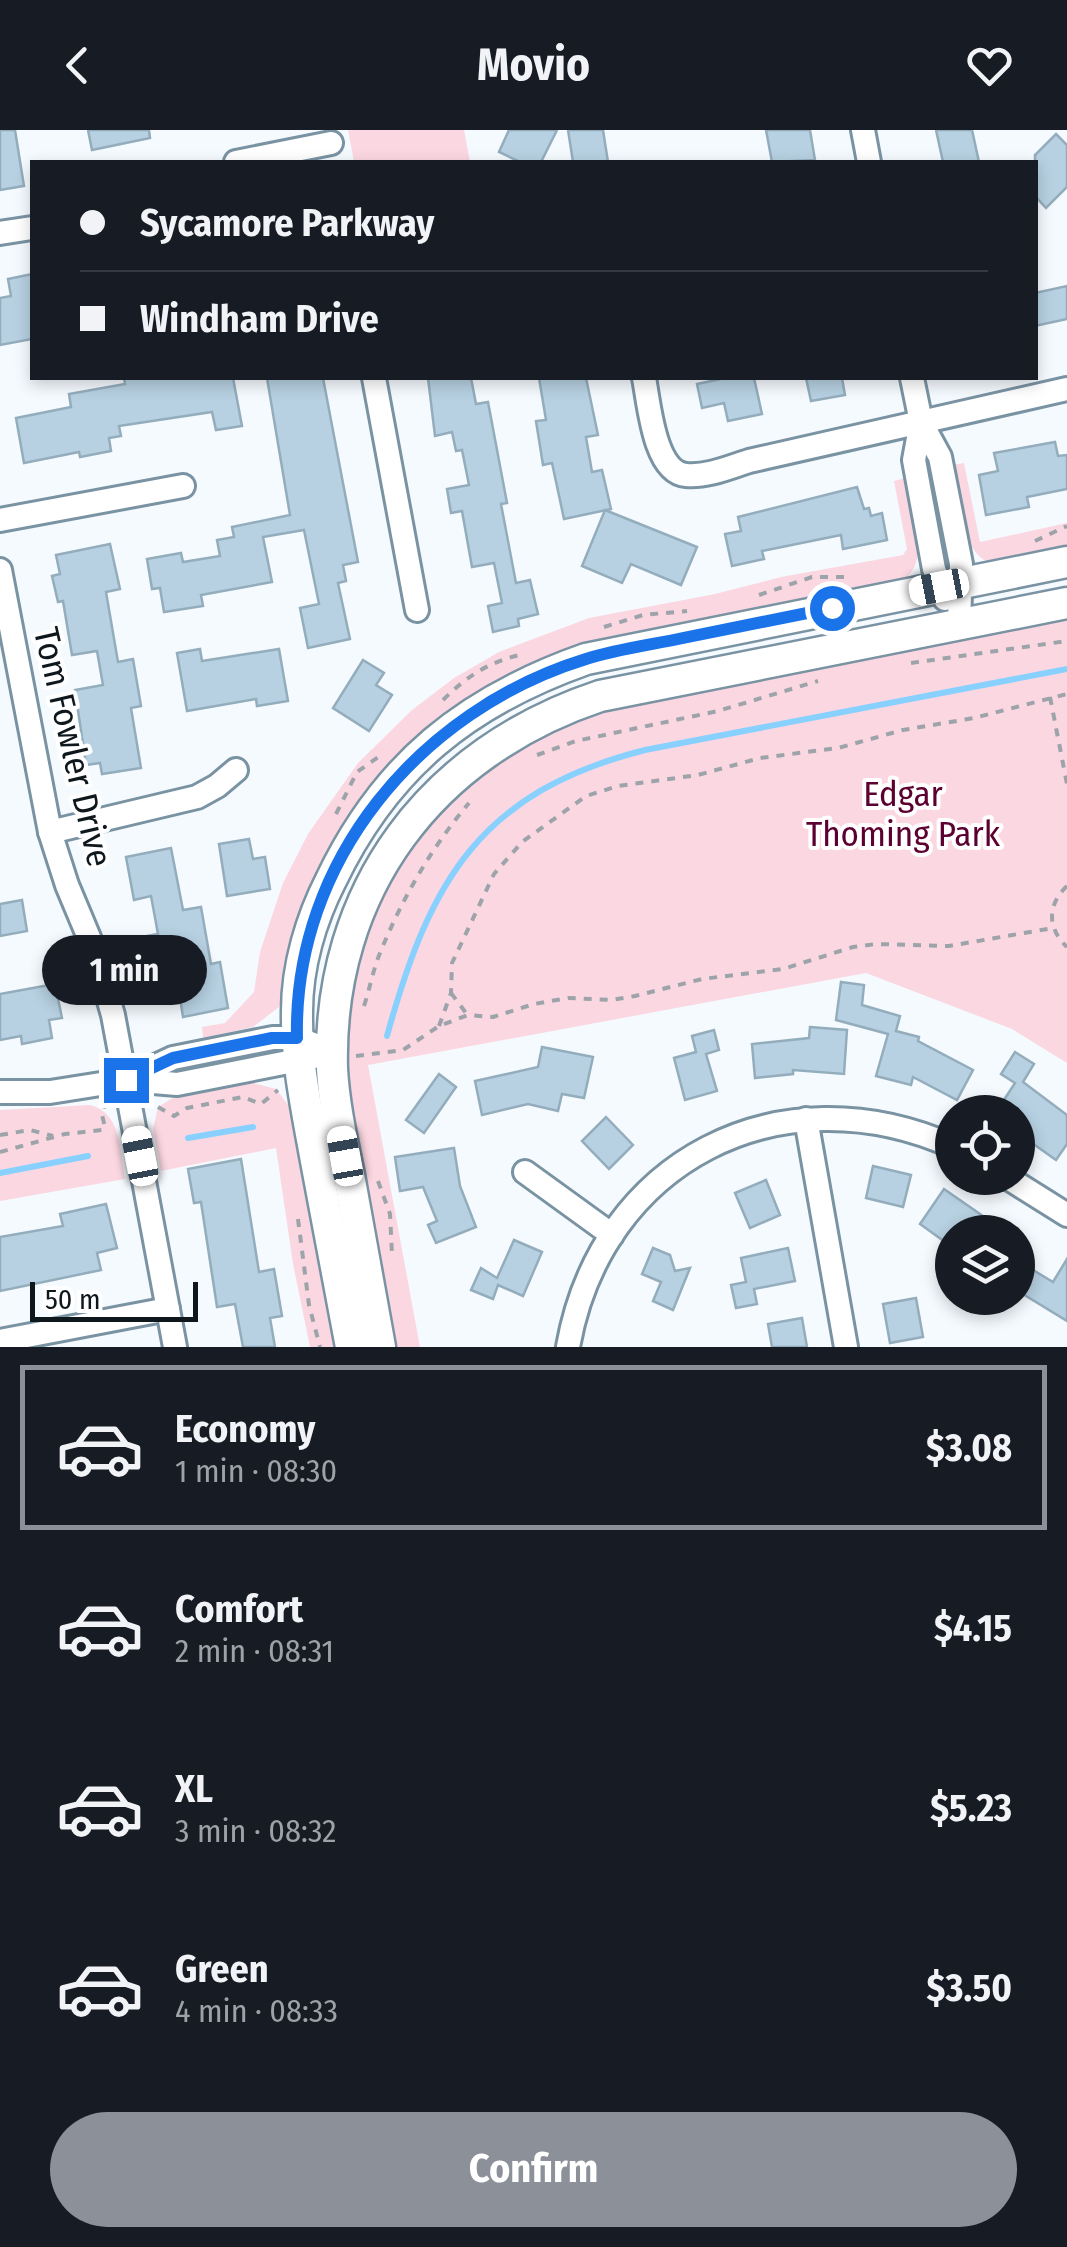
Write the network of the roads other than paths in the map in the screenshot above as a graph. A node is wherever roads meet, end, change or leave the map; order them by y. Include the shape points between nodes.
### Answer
1 (862, 130) edge
2 (331, 145) edge
3 (247, 160) edge
4 (869, 160) edge
5 (30, 228) edge
6 (0, 233) edge
7 (374, 380) edge
8 (644, 380) edge
9 (912, 380) edge
10 (1067, 389) edge
11 (920, 422) junction
12 (183, 486) dead end
13 (0, 520) edge
14 (1067, 562) edge
15 (0, 570) edge
16 (951, 584) junction
17 (1067, 603) edge
18 (417, 610) dead end
19 (959, 624) junction
20 (236, 770) dead end
21 (50, 832) junction
22 (298, 1050) junction
23 (344, 1053) junction
24 (126, 1080) junction
25 (0, 1092) edge
26 (806, 1119) junction
27 (935, 1140) edge
28 (524, 1172) dead end
29 (1035, 1195) edge
30 (1067, 1215) edge
31 (612, 1234) junction
32 (168, 1309) junction
33 (0, 1340) edge
34 (175, 1347) edge
35 (351, 1347) edge
36 (380, 1347) edge
37 (568, 1347) edge
38 (846, 1347) edge

1 - 4 street
2 - 3 street
5 - 6 street
7 - 18 street
8 - 11 street via 667,465 685,476
9 - 11 street
10 - 11 street
11 - 16 street via 940,457
12 - 13 street
14 - 16 main road
15 - 21 street, Tom Fowler Drive
16 - 19 street
16 - 22 main road via 586,659 526,682 464,718 401,771 345,850 310,932 296,1007
17 - 19 main road
19 - 23 main road via 617,692 511,734 449,780 380,869 357,920 337,996
20 - 21 street via 197,797
21 - 24 street, Tom Fowler Drive via 105,983
22 - 23 street
22 - 24 street via 272,1038 173,1058
22 - 35 main road
23 - 36 main road via 336,1103
24 - 25 street
24 - 32 street, Tom Fowler Drive
26 - 27 street via 885,1123
26 - 31 street via 730,1138 683,1162 642,1196
26 - 38 street
28 - 31 street
29 - 30 street
31 - 37 street via 580,1296
32 - 33 street
32 - 34 street, Tom Fowler Drive

